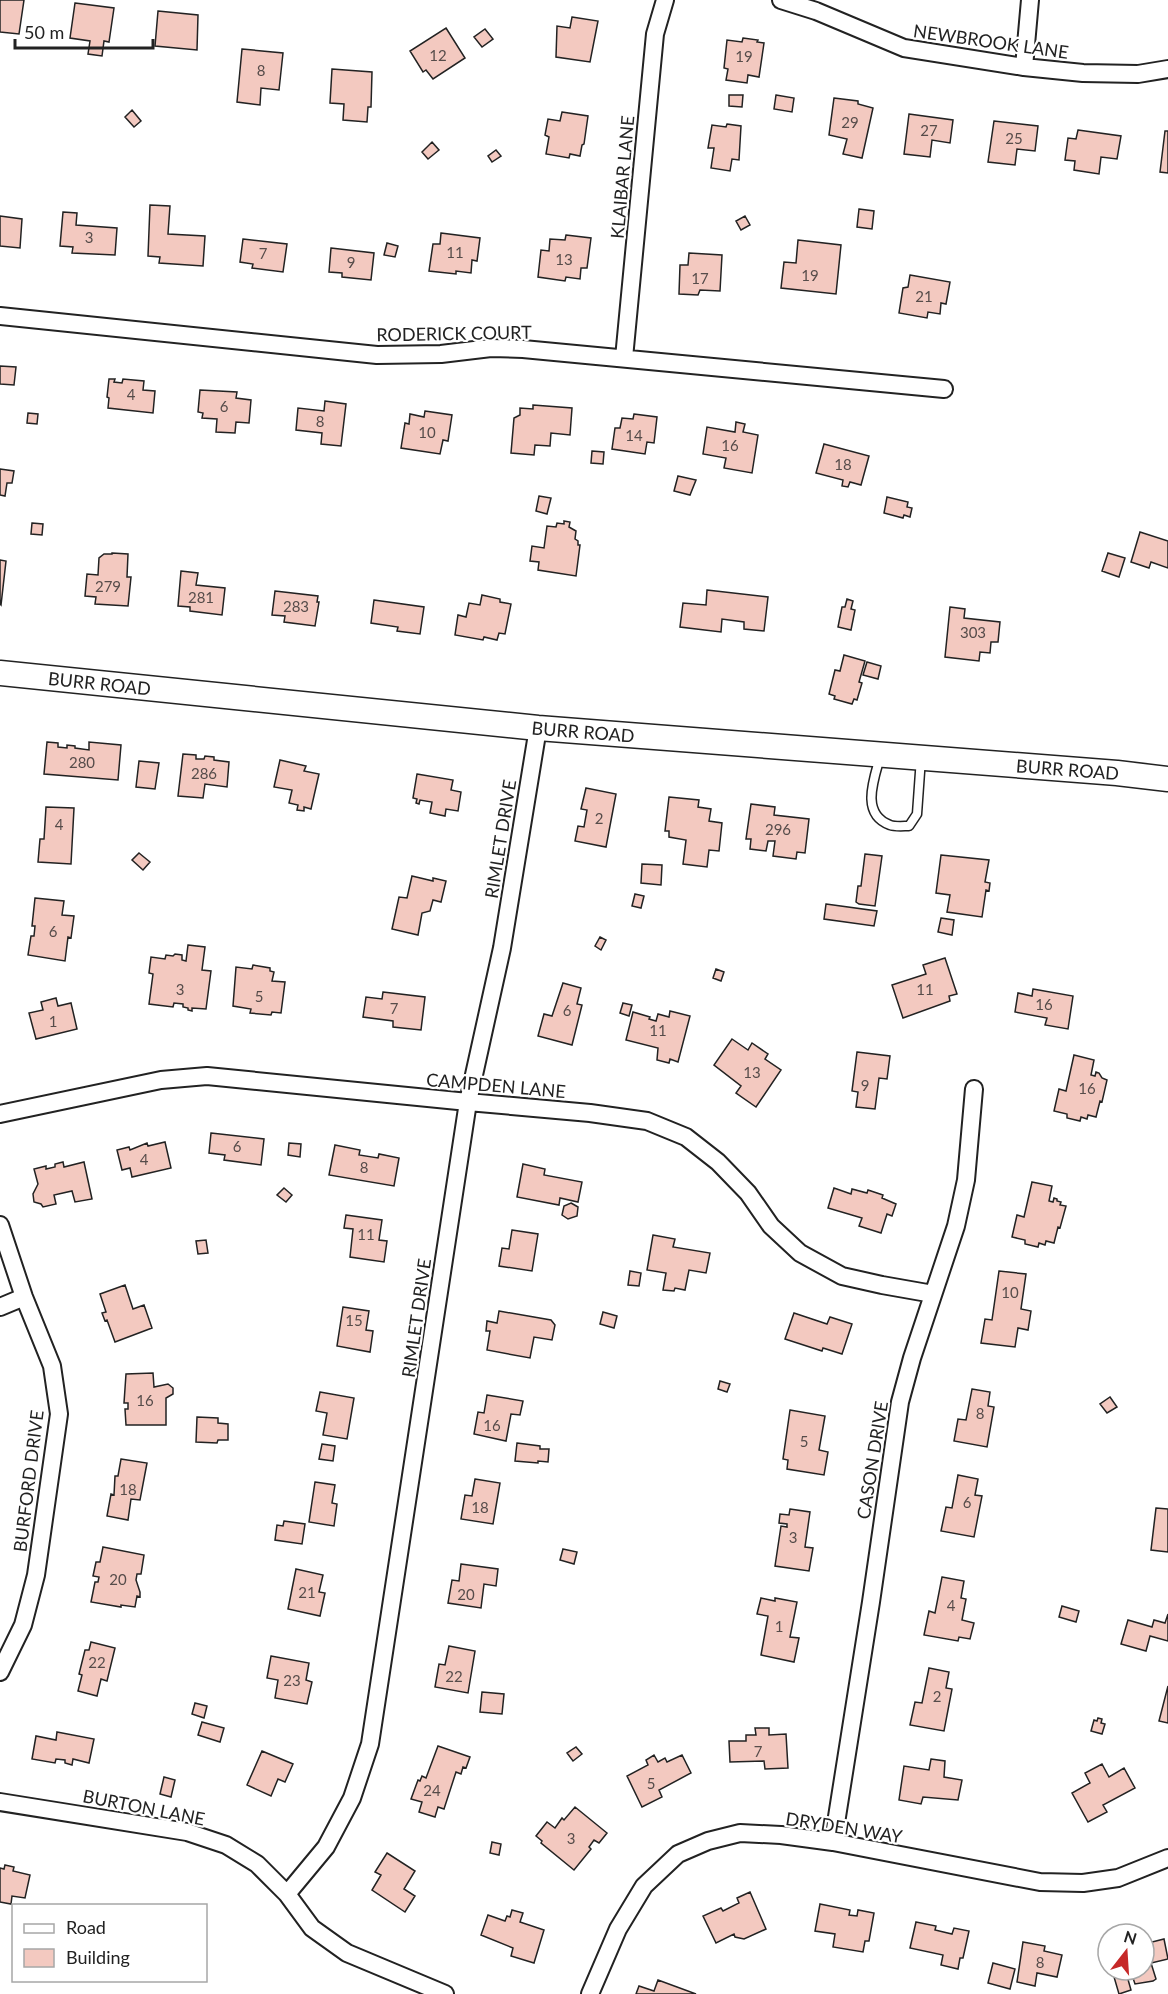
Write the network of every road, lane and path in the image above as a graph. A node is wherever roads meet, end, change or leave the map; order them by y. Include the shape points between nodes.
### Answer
1 (665, 0) edge
2 (782, 0) edge
3 (1030, 0) edge
4 (1023, 67) junction
5 (1168, 69) edge
6 (0, 316) edge
7 (624, 358) junction
8 (944, 389) dead end
9 (0, 673) edge
10 (538, 728) junction
11 (880, 755) junction
12 (921, 758) junction
13 (1168, 779) edge
14 (974, 1089) dead end
15 (468, 1102) junction
16 (0, 1114) edge
17 (0, 1225) edge
18 (933, 1294) junction
19 (24, 1297) junction
20 (0, 1307) edge
21 (0, 1672) edge
22 (0, 1802) edge
23 (832, 1842) junction
24 (1168, 1857) edge
25 (287, 1894) junction
26 (445, 1994) edge
27 (590, 1994) edge

1 - 7 street, KLAIBAR LANE via 655,34
2 - 4 street, NEWBROOK LANE via 904,48
3 - 4 street
4 - 5 street, NEWBROOK LANE via 1138,74
6 - 7 street, RODERICK COURT via 377,355 491,348
7 - 8 street, RODERICK COURT
9 - 10 street, BURR ROAD
10 - 11 street, BURR ROAD
10 - 15 street, RIMLET DRIVE via 502,948
11 - 12 street, BURR ROAD
11 - 12 lane via 870,804 890,825 909,826 917,814
12 - 13 street, BURR ROAD
14 - 18 street, CASON DRIVE via 966,1180 956,1226
15 - 16 street, CAMPDEN LANE via 207,1076 161,1080
15 - 18 street, CAMPDEN LANE via 647,1121 687,1137 718,1162 748,1193 771,1226 800,1253 842,1276
15 - 25 street, RIMLET DRIVE via 370,1744 352,1798 326,1847
17 - 19 street, BURFORD DRIVE
18 - 23 street, CASON DRIVE via 900,1402
19 - 20 street
19 - 21 street, BURFORD DRIVE via 52,1366 59,1414 36,1575 23,1625
22 - 25 street, BURTON LANE via 187,1832 226,1845 257,1864
23 - 24 street, DRYDEN WAY via 1040,1882 1083,1883 1118,1878
23 - 27 street, DRYDEN WAY via 740,1833 678,1854 644,1886 618,1929
25 - 26 street, BURTON LANE via 312,1928 348,1953

